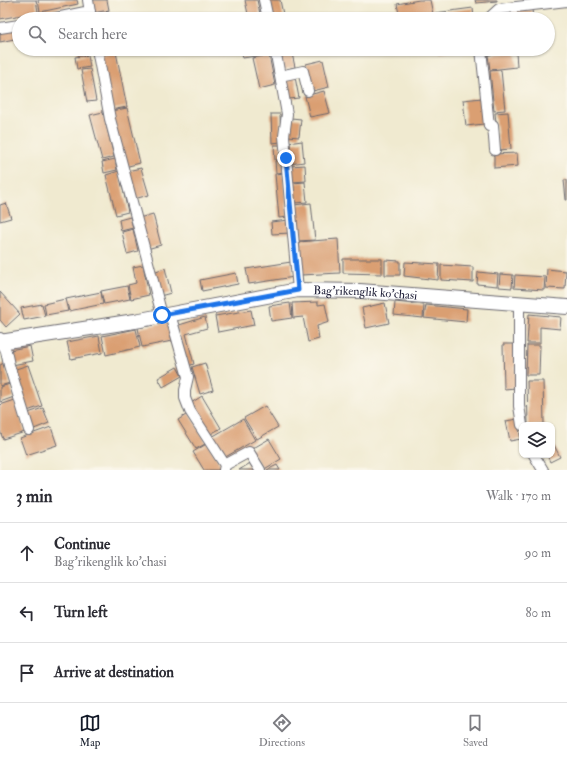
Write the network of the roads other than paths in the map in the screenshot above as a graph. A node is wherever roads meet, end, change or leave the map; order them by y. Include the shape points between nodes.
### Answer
1 (88, 0) edge
2 (264, 0) edge
3 (567, 1) edge
4 (90, 12) edge
5 (267, 12) edge
6 (496, 12) edge
7 (12, 26) edge
8 (0, 28) edge
9 (98, 56) edge
10 (276, 56) edge
11 (481, 56) edge
12 (280, 76) junction
13 (308, 91) dead end
14 (495, 150) dead end
15 (298, 290) junction
16 (519, 303) junction
17 (567, 307) edge
18 (166, 315) junction
19 (1, 341) edge
20 (522, 422) edge
21 (30, 430) dead end
22 (536, 458) edge
23 (224, 468) edge
24 (260, 470) edge
25 (543, 470) edge

1 - 4 street
2 - 5 street
3 - 6 street via 500,9
7 - 8 street
9 - 18 street via 110,119
10 - 12 street
11 - 14 street via 489,126 492,126
12 - 13 street via 303,71
12 - 15 street via 287,114 284,136
15 - 16 main road, Bag'rikenglik ko'chasi via 360,291
15 - 18 main road, Bag'rikenglik ko'chasi
16 - 17 main road, Bag'rikenglik ko'chasi
16 - 20 street via 519,406
18 - 19 main road, Bag'rikenglik ko'chasi
18 - 23 street via 188,377 185,398
19 - 21 street
22 - 25 street
23 - 24 street via 248,452

